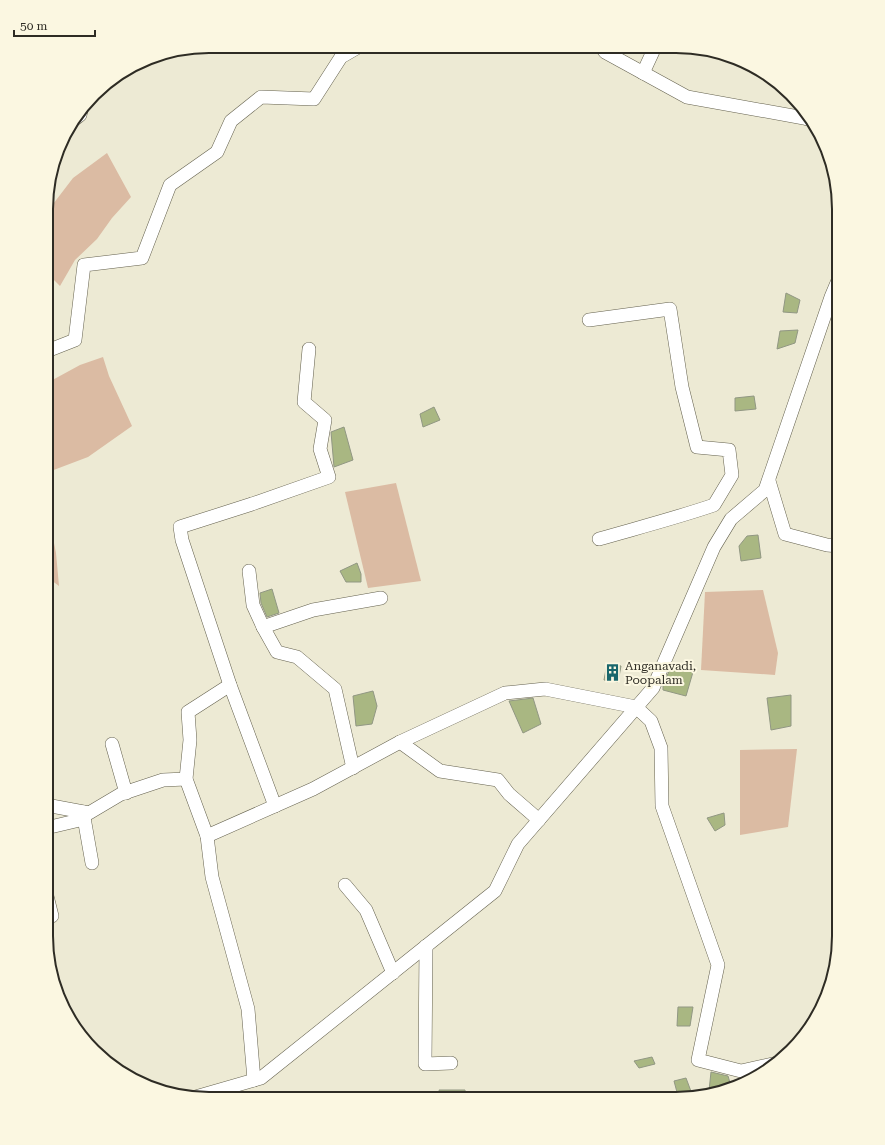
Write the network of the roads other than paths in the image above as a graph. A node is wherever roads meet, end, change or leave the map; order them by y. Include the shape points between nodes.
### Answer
1 (348, 53) edge
2 (607, 53) edge
3 (652, 53) edge
4 (643, 73) junction
5 (801, 115) edge
6 (832, 296) edge
7 (589, 320) dead end
8 (53, 349) edge
9 (309, 349) dead end
10 (769, 481) junction
11 (598, 539) dead end
12 (832, 546) edge
13 (249, 570) dead end
14 (382, 598) dead end
15 (263, 627) junction
16 (230, 685) junction
17 (636, 707) junction
18 (400, 742) junction
19 (112, 744) dead end
20 (353, 768) junction
21 (186, 778) junction
22 (126, 793) junction
23 (275, 806) junction
24 (53, 807) edge
25 (83, 815) junction
26 (539, 820) junction
27 (53, 826) edge
28 (207, 836) junction
29 (92, 863) dead end
30 (345, 885) dead end
31 (426, 946) junction
32 (393, 973) junction
33 (451, 1063) dead end
34 (764, 1066) edge
35 (254, 1080) junction
36 (213, 1092) edge

1 - 8 street via 341,57 314,99 261,97 231,120 217,152 170,184 142,258 84,265 75,340
2 - 4 street
3 - 4 street
4 - 5 street via 687,97
6 - 10 street
7 - 11 street via 670,309 682,387 697,447 729,450 732,475 714,505
9 - 16 street via 304,402 325,420 320,449 329,477 180,527 182,540
10 - 12 street via 786,534
10 - 17 street via 766,490 731,519 714,547 653,688
13 - 15 street via 253,605
14 - 15 street via 313,610
15 - 20 street via 278,652 297,657 335,689
16 - 21 street via 188,712 190,740
16 - 23 street
17 - 18 street via 545,688 505,693
17 - 26 street
17 - 34 street via 651,721 661,748 662,806 718,965 698,1060 740,1070
18 - 20 street
18 - 26 street via 440,771 498,780 509,794
19 - 22 street
20 - 23 street
21 - 22 street via 163,780
21 - 28 street
22 - 25 street
23 - 28 street
24 - 25 street
25 - 27 street
25 - 29 street
26 - 31 street via 518,844 495,891
28 - 35 street via 212,877 248,1009
30 - 32 street via 366,910
31 - 32 street
31 - 33 street via 425,1064
32 - 35 street via 261,1078
35 - 36 street

